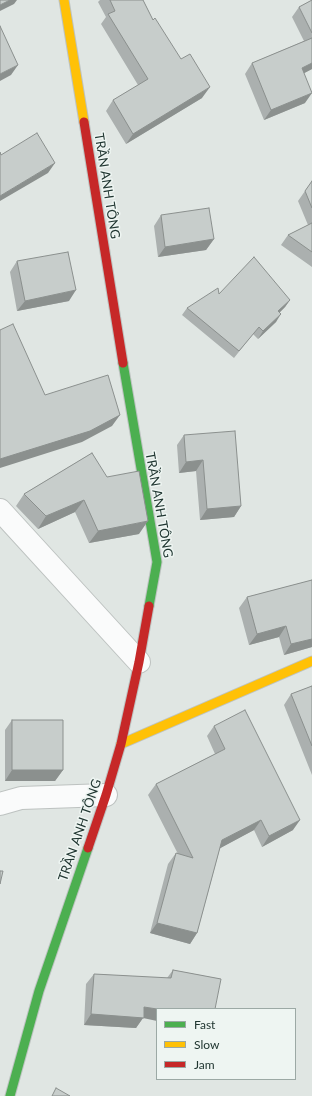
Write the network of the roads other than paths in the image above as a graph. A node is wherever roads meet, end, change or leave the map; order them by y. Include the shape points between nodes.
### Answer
1 (64, 0) edge
2 (0, 510) edge
3 (312, 661) edge
4 (139, 662) junction
5 (121, 744) junction
6 (106, 795) junction
7 (0, 804) edge
8 (10, 1096) edge

1 - 4 street, TRẦN ANH TÔNG via 157,562
2 - 4 street
3 - 5 street
4 - 5 street, TRẦN ANH TÔNG
5 - 6 street, TRẦN ANH TÔNG
6 - 7 street via 21,798
6 - 8 street, TRẦN ANH TÔNG via 39,991

